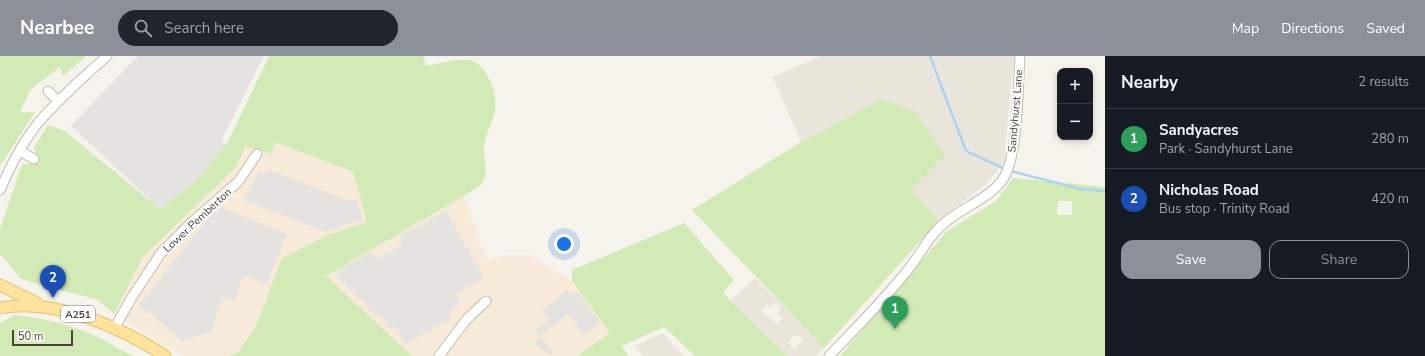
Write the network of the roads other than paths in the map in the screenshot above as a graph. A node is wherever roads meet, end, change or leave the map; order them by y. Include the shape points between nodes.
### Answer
1 (107, 56) edge
2 (1020, 56) edge
3 (48, 91) dead end
4 (58, 101) junction
5 (20, 151) junction
6 (257, 154) dead end
7 (34, 159) dead end
8 (0, 190) edge
9 (0, 286) edge
10 (486, 301) dead end
11 (41, 305) junction
12 (0, 308) edge
13 (114, 329) junction
14 (165, 356) edge
15 (439, 356) edge
16 (829, 356) edge

1 - 4 street
2 - 16 street, Sandyhurst Lane via 1013,145 1005,175 988,193 936,230 877,307
3 - 4 street
4 - 5 street via 38,124
5 - 7 street
5 - 8 street
6 - 13 street, Lower Pemberton via 238,182 161,253
9 - 11 main road, A251
9 - 12 main road, A251 via 3,295
10 - 15 street via 467,319
11 - 12 main road, A251
11 - 13 main road, A251 via 87,317
13 - 14 main road, A251

